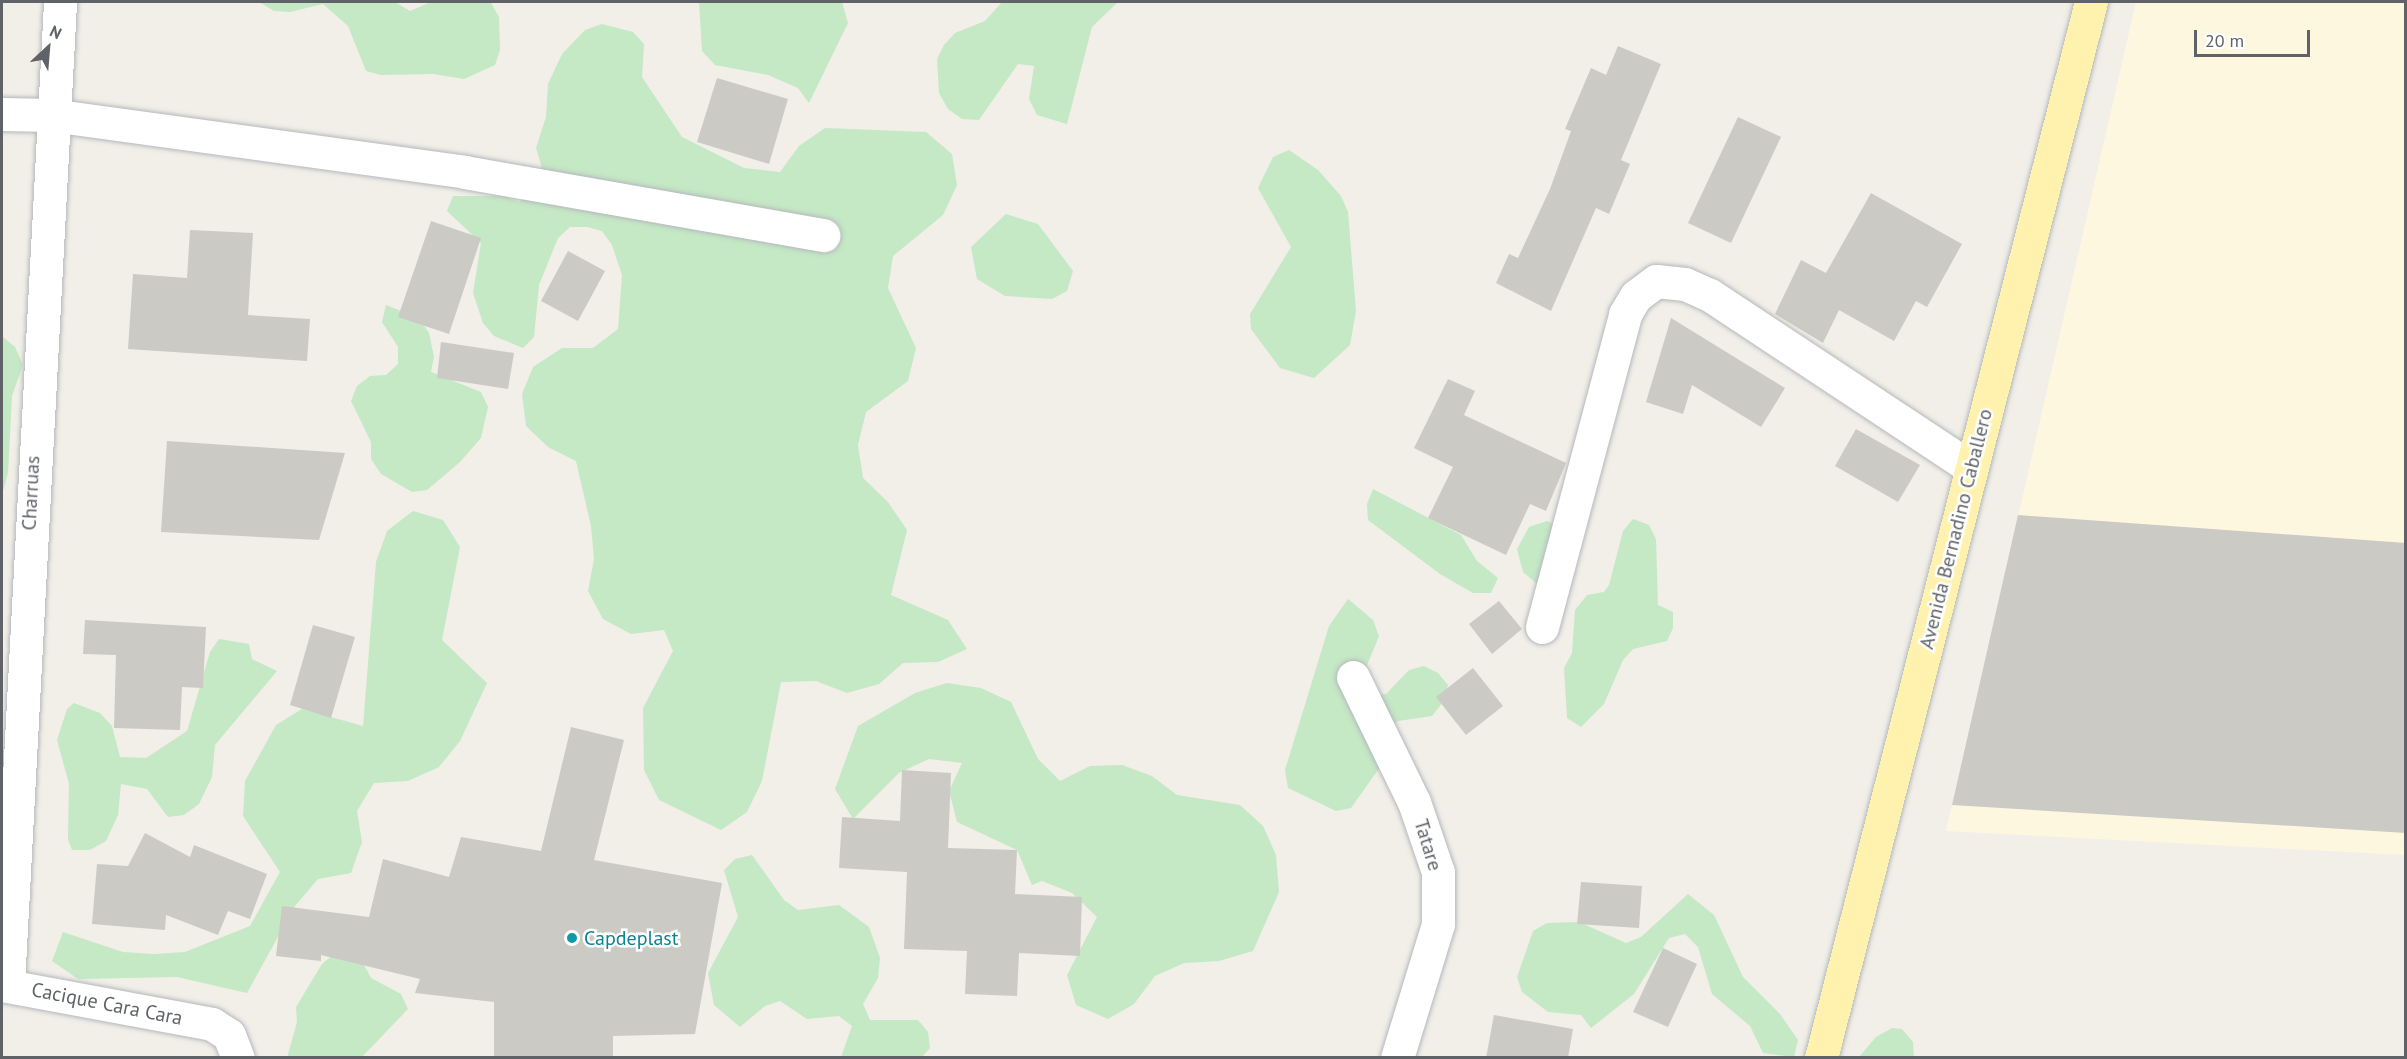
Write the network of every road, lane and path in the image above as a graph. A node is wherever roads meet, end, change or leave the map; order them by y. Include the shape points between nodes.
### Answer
1 (60, 2) edge
2 (2091, 2) edge
3 (2, 114) edge
4 (51, 115) junction
5 (823, 236) dead end
6 (1971, 468) junction
7 (14, 569) edge
8 (1542, 627) dead end
9 (1353, 677) dead end
10 (5, 985) edge
11 (238, 1058) edge
12 (1397, 1058) edge
13 (1821, 1058) edge

1 - 4 street, Charruas
2 - 6 main road, Avenida Bernadino Caballero
3 - 4 street
4 - 5 street via 465,172
4 - 7 street, Charruas
6 - 8 street via 1710,295 1684,284 1656,281 1636,296 1625,314
6 - 13 main road, Avenida Bernadino Caballero
7 - 10 street, Charruas
9 - 12 street, Tatare via 1414,802 1438,872 1438,924
10 - 11 street, Cacique Cara Cara via 212,1024 229,1035

